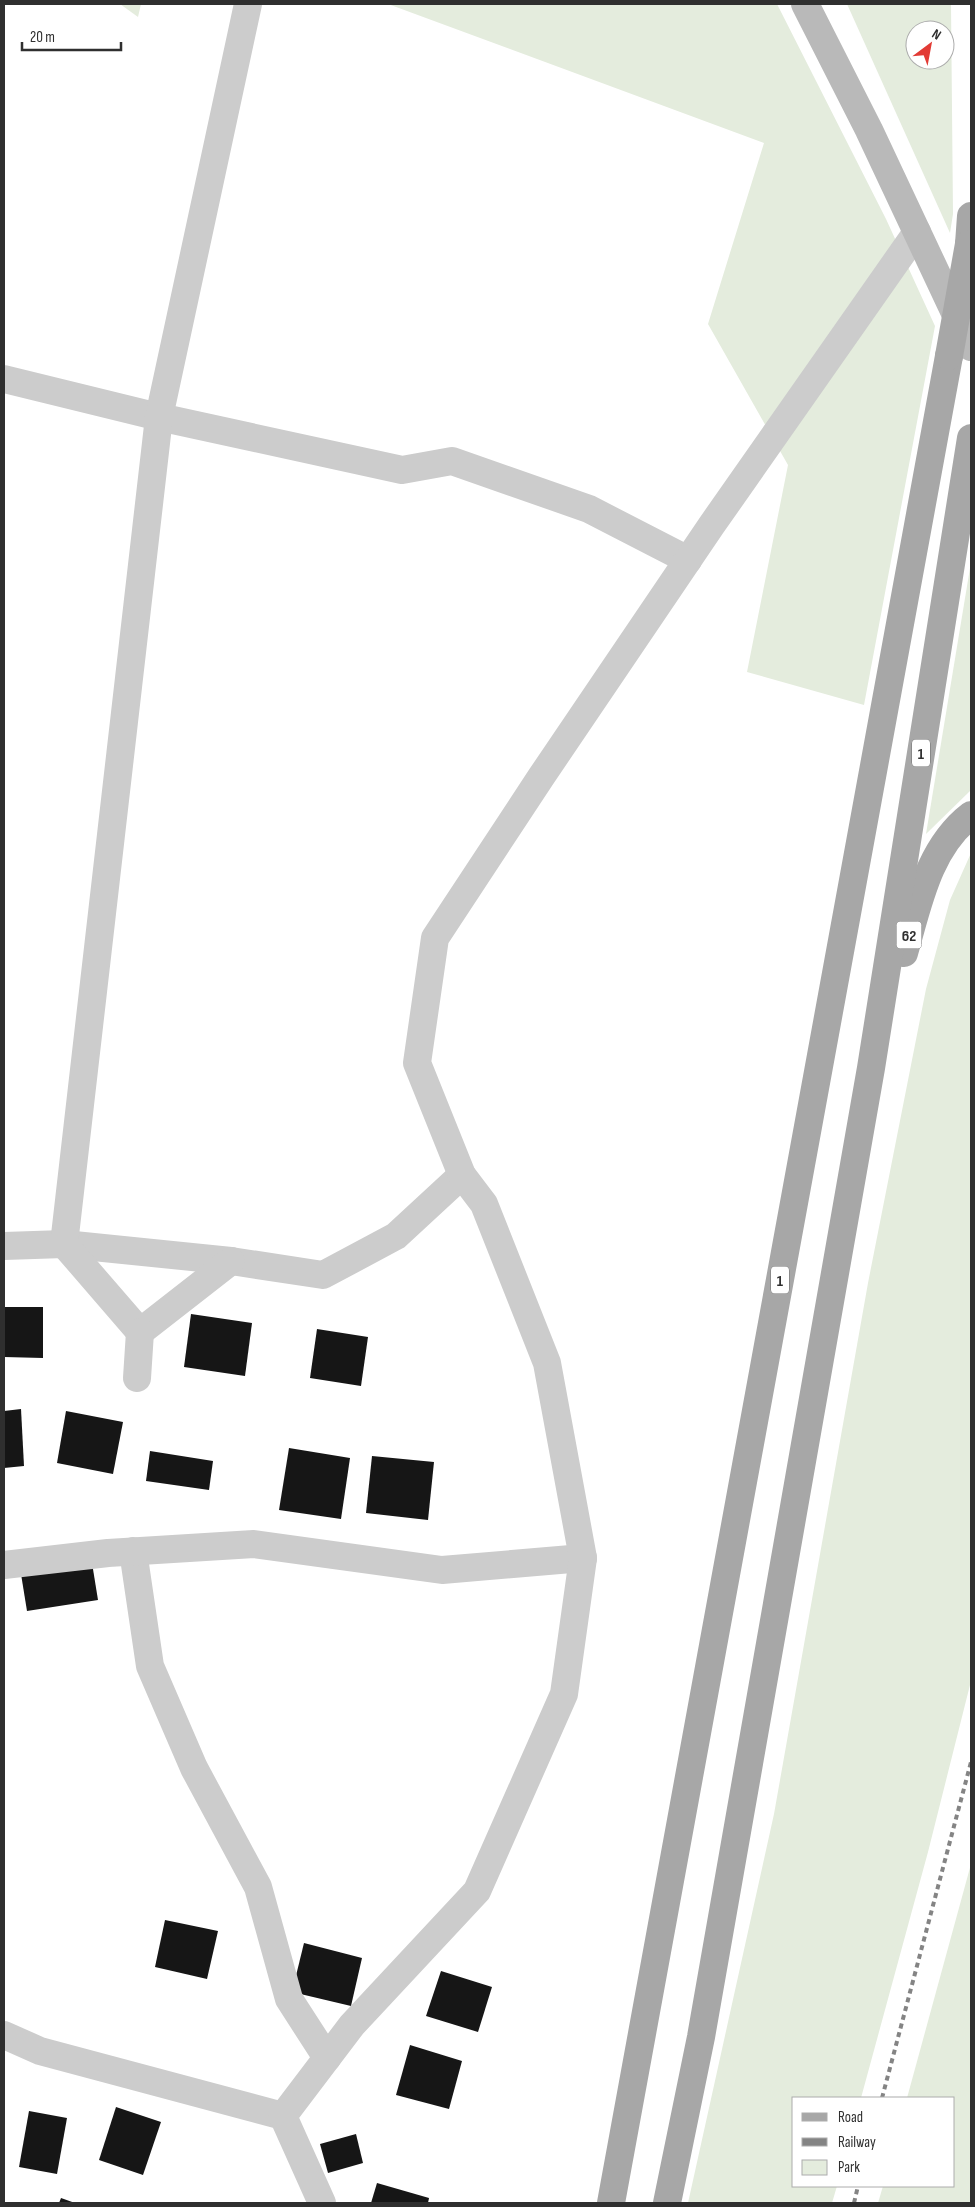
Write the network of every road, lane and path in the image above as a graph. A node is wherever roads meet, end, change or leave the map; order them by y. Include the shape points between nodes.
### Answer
1 (248, 4) edge
2 (805, 4) edge
3 (971, 216) edge
4 (917, 232) junction
5 (960, 351) edge
6 (4, 379) edge
7 (159, 417) junction
8 (971, 438) edge
9 (688, 560) junction
10 (971, 815) edge
11 (871, 1068) junction
12 (462, 1175) junction
13 (64, 1244) junction
14 (4, 1246) edge
15 (231, 1261) junction
16 (140, 1332) junction
17 (137, 1378) dead end
18 (133, 1551) junction
19 (583, 1558) junction
20 (4, 1565) edge
21 (4, 2035) edge
22 (327, 2058) junction
23 (283, 2116) junction
24 (322, 2203) edge
25 (610, 2203) edge
26 (667, 2203) edge

1 - 7 street
2 - 4 main road
3 - 5 main road, 1, bridge
4 - 5 main road
4 - 9 street
5 - 25 main road, 1
6 - 7 street
7 - 9 street via 402,470 452,461 589,509
7 - 13 street
8 - 11 main road, 1
9 - 12 street via 435,938 417,1063
10 - 11 main road, 62 via 944,845 926,876
11 - 26 main road, 1 via 702,2028
12 - 15 street via 396,1236 323,1275
12 - 19 street via 484,1204 547,1363
13 - 14 street
13 - 15 street
13 - 16 street
15 - 16 street
16 - 17 street
18 - 19 street via 254,1544 442,1570
18 - 20 street
18 - 22 street via 150,1666 194,1768 258,1887 289,1999
19 - 22 street via 564,1694 477,1891 352,2025
21 - 23 street via 40,2051
22 - 23 street
23 - 24 street

